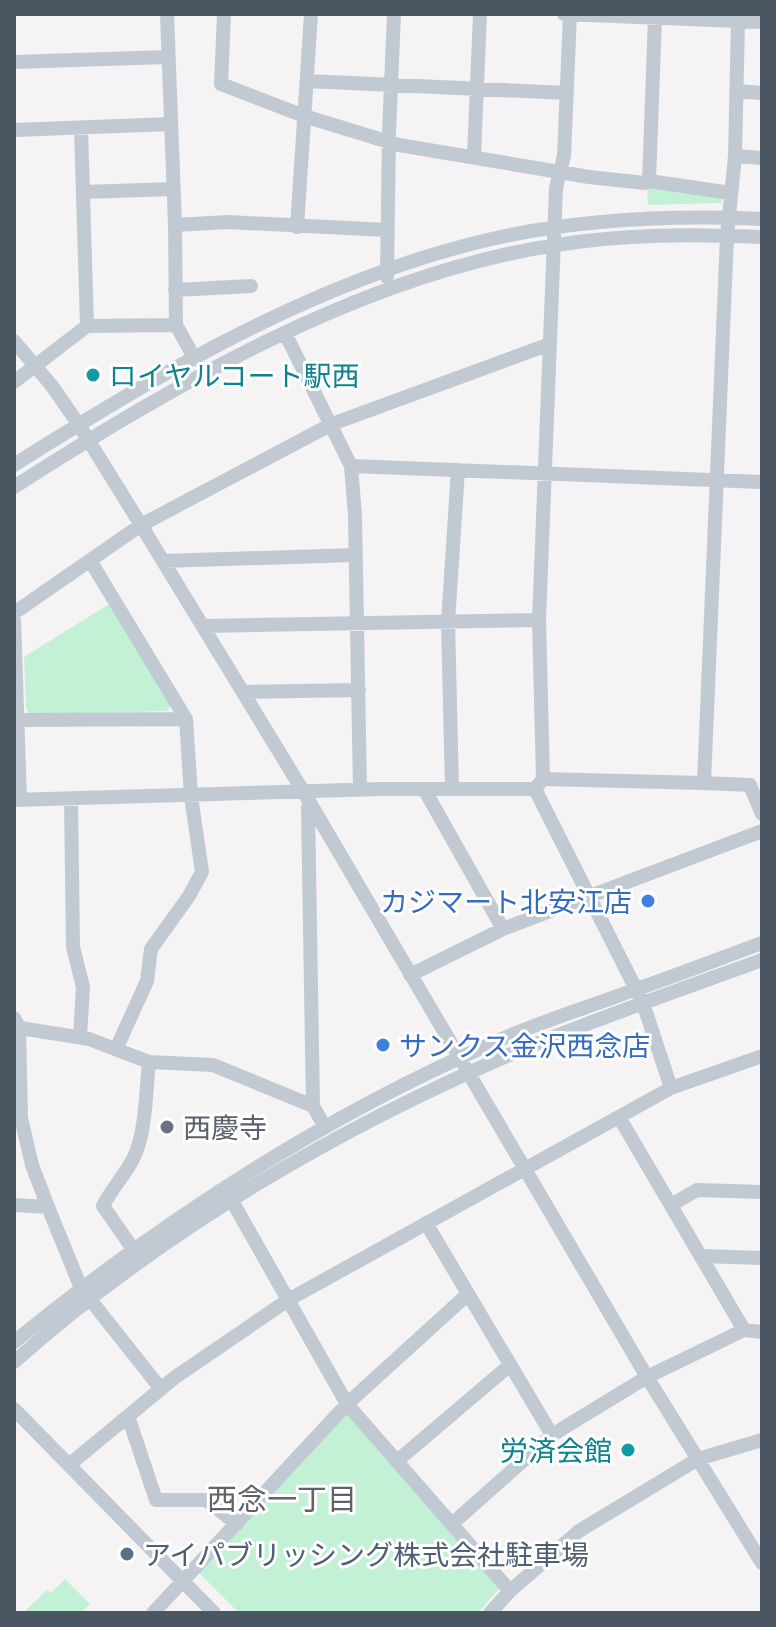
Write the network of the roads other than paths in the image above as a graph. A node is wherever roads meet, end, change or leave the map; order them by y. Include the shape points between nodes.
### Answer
1 (167, 14) edge
2 (224, 14) edge
3 (311, 14) edge
4 (394, 14) edge
5 (480, 14) edge
6 (567, 14) edge
7 (655, 17) junction
8 (738, 21) junction
9 (762, 22) edge
10 (167, 57) junction
11 (14, 62) edge
12 (307, 81) junction
13 (391, 85) junction
14 (478, 90) junction
15 (737, 91) junction
16 (567, 93) junction
17 (762, 93) edge
18 (304, 116) junction
19 (170, 124) junction
20 (81, 128) junction
21 (14, 130) edge
22 (390, 142) junction
23 (474, 156) junction
24 (735, 156) junction
25 (762, 158) edge
26 (562, 171) junction
27 (649, 181) junction
28 (173, 189) junction
29 (83, 192) junction
30 (731, 193) junction
31 (729, 217) junction
32 (762, 219) edge
33 (175, 225) junction
34 (297, 227) junction
35 (554, 228) junction
36 (387, 230) junction
37 (727, 236) junction
38 (762, 237) edge
39 (554, 245) junction
40 (387, 270) junction
41 (251, 286) dead end
42 (388, 289) junction
43 (175, 290) junction
44 (176, 325) junction
45 (87, 326) junction
46 (285, 333) junction
47 (14, 341) edge
48 (550, 344) junction
49 (195, 359) junction
50 (34, 367) junction
51 (14, 382) edge
52 (332, 424) junction
53 (79, 425) junction
54 (89, 439) junction
55 (14, 465) edge
56 (351, 466) junction
57 (458, 470) junction
58 (544, 473) junction
59 (716, 480) junction
60 (762, 482) edge
61 (14, 487) edge
62 (141, 525) junction
63 (355, 555) junction
64 (163, 561) junction
65 (91, 562) junction
66 (14, 613) edge
67 (14, 620) edge
68 (539, 620) junction
69 (448, 622) junction
70 (357, 624) junction
71 (203, 626) junction
72 (359, 690) junction
73 (243, 692) junction
74 (186, 719) junction
75 (18, 720) junction
76 (704, 783) junction
77 (539, 784) junction
78 (756, 786) edge
79 (452, 788) junction
80 (424, 789) junction
81 (360, 790) junction
82 (191, 796) junction
83 (305, 797) junction
84 (71, 799) junction
85 (17, 800) edge
86 (762, 814) edge
87 (762, 831) edge
88 (590, 896) junction
89 (503, 929) junction
90 (762, 943) edge
91 (762, 960) edge
92 (410, 975) junction
93 (639, 996) junction
94 (16, 1024) edge
95 (80, 1037) junction
96 (117, 1047) junction
97 (762, 1056) edge
98 (459, 1058) junction
99 (149, 1062) junction
100 (468, 1074) junction
101 (671, 1088) junction
102 (313, 1106) junction
103 (619, 1117) junction
104 (325, 1127) junction
105 (277, 1163) junction
106 (524, 1168) junction
107 (762, 1192) edge
108 (232, 1201) junction
109 (671, 1205) junction
110 (48, 1207) junction
111 (17, 1209) edge
112 (426, 1223) junction
113 (133, 1249) junction
114 (701, 1256) junction
115 (762, 1258) edge
116 (86, 1294) junction
117 (468, 1294) junction
118 (288, 1300) junction
119 (744, 1330) junction
120 (762, 1332) edge
121 (14, 1342) edge
122 (14, 1362) edge
123 (510, 1365) junction
124 (647, 1377) junction
125 (161, 1389) junction
126 (347, 1404) junction
127 (14, 1409) edge
128 (128, 1416) junction
129 (552, 1435) junction
130 (762, 1440) edge
131 (698, 1459) junction
132 (397, 1461) junction
133 (69, 1465) junction
134 (453, 1523) junction
135 (237, 1524) junction
136 (762, 1563) edge
137 (183, 1583) junction
138 (510, 1591) junction
139 (153, 1613) edge
140 (214, 1613) edge
141 (490, 1613) edge

1 - 10 street
2 - 18 street via 221,84
3 - 12 street
4 - 13 street
5 - 14 street
6 - 7 street
6 - 16 street
7 - 8 street
7 - 27 street
8 - 9 street
8 - 15 street
10 - 11 street
10 - 19 street
12 - 13 street
12 - 18 street
13 - 14 street
13 - 22 street
14 - 16 street
14 - 23 street
15 - 17 street
15 - 24 street
16 - 26 street
18 - 22 street
18 - 34 street
19 - 20 street
19 - 28 street
20 - 21 street
20 - 29 street
22 - 23 street
22 - 36 street
23 - 26 street
24 - 25 street
24 - 30 street
26 - 27 street
26 - 35 street
27 - 30 street
28 - 29 street
28 - 33 street
29 - 45 street
30 - 31 street
31 - 32 street
31 - 35 street via 646,218
31 - 37 street
33 - 34 street
33 - 43 street
34 - 36 street
35 - 39 street
35 - 40 street via 495,238
36 - 40 street
37 - 38 street
37 - 39 street via 637,236
37 - 59 street
39 - 42 street
39 - 48 street
40 - 42 street
40 - 49 street
41 - 43 street
42 - 46 street
43 - 44 street
44 - 45 street
44 - 49 street
45 - 50 street
46 - 52 street
46 - 54 street
47 - 50 street
48 - 52 street
48 - 58 street
49 - 53 street
50 - 51 street
50 - 53 street
52 - 56 street
52 - 62 street
53 - 54 street
53 - 55 street
54 - 61 street
54 - 62 street
56 - 57 street
56 - 63 street
57 - 58 street
57 - 69 street
58 - 59 street
58 - 68 street
59 - 60 street
59 - 76 street
62 - 64 street
62 - 65 street
63 - 64 street
63 - 70 street
64 - 71 street
65 - 66 street
65 - 74 street
67 - 75 street
68 - 69 street
68 - 77 street
69 - 70 street
69 - 79 street
70 - 71 street
70 - 72 street
71 - 73 street
72 - 73 street
72 - 81 street
73 - 83 street
74 - 75 street
74 - 82 street
75 - 85 street
76 - 77 street
76 - 78 street
77 - 79 street
77 - 88 street
78 - 86 street
79 - 80 street
80 - 81 street
80 - 89 street
81 - 83 street
82 - 83 street
82 - 84 street
82 - 96 street via 202,872 151,949 147,981
83 - 92 street
83 - 102 street
84 - 85 street
84 - 95 street via 73,947 83,987
87 - 88 street
88 - 89 street
88 - 93 street
89 - 92 street
90 - 93 street
91 - 93 street
92 - 98 street
93 - 98 street via 510,1036
93 - 100 street
93 - 101 street
94 - 95 street
94 - 110 street via 21,1118
95 - 96 street
96 - 99 street
97 - 101 street
98 - 100 street
98 - 104 street
99 - 102 street via 213,1065
99 - 113 street via 139,1144 103,1206
100 - 105 street
100 - 106 street
101 - 103 street
102 - 104 street
103 - 106 street
103 - 109 street
104 - 105 street
105 - 108 street
105 - 113 street
106 - 112 street
106 - 124 street
107 - 109 street via 697,1190
108 - 116 street
108 - 118 street
109 - 114 street
110 - 111 street
110 - 116 street
112 - 117 street
112 - 118 street
113 - 116 street
114 - 115 street
114 - 119 street
116 - 121 street
116 - 122 street
116 - 125 street
117 - 123 street
117 - 126 street
118 - 125 street
118 - 126 street
119 - 120 street
119 - 124 street
123 - 129 street
123 - 132 street
124 - 129 street
124 - 131 street
125 - 128 street
126 - 132 street
126 - 135 street
127 - 133 street
128 - 133 street
128 - 135 street via 156,1500 206,1500
129 - 134 street
130 - 131 street
131 - 136 street
131 - 138 street via 579,1531
132 - 134 street
133 - 137 street
134 - 138 street
135 - 137 street
137 - 139 street
137 - 140 street
138 - 141 street

